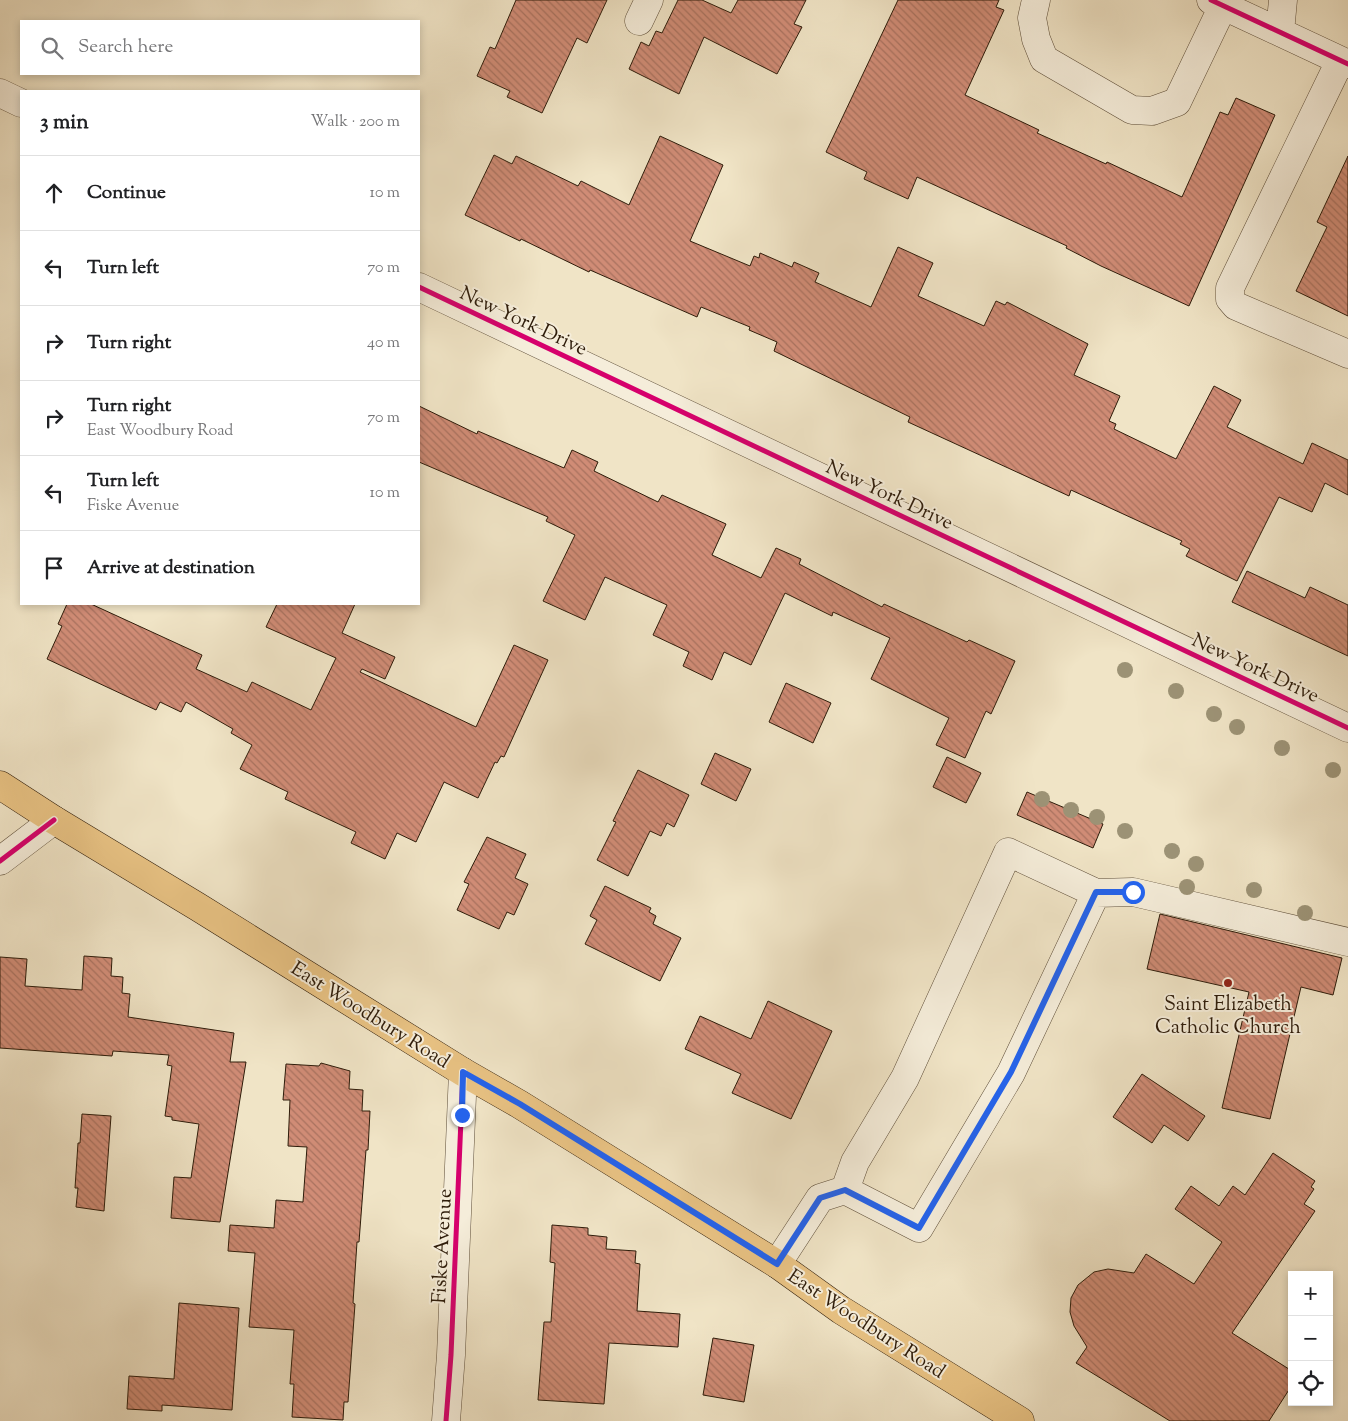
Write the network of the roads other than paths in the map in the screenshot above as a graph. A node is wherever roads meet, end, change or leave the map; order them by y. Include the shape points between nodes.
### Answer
1 (1036, 0) edge
2 (1284, 0) edge
3 (1217, 3) edge
4 (1280, 32) junction
5 (1344, 62) edge
6 (0, 93) edge
7 (20, 103) edge
8 (420, 287) edge
9 (1348, 354) edge
10 (1348, 728) edge
11 (0, 785) edge
12 (54, 820) junction
13 (0, 861) edge
14 (1096, 892) junction
15 (1348, 942) edge
16 (463, 1072) junction
17 (845, 1190) junction
18 (777, 1264) junction
19 (446, 1421) edge
20 (1020, 1421) edge

1 - 3 street via 1032,18 1044,60 1132,110 1152,111 1177,102
2 - 4 street
3 - 4 street
4 - 5 street
5 - 9 street via 1230,288 1230,299 1236,306
6 - 7 street
8 - 10 street, New York Drive
11 - 12 main road, East Woodbury Road
12 - 13 street
12 - 16 main road, East Woodbury Road
14 - 15 street via 1133,892
14 - 17 street via 1011,1072 919,1228
14 - 17 street via 1008,852 905,1078 855,1162
16 - 18 main road, East Woodbury Road
16 - 19 street, Fiske Avenue
17 - 18 street via 820,1198
18 - 20 main road, East Woodbury Road via 841,1310

